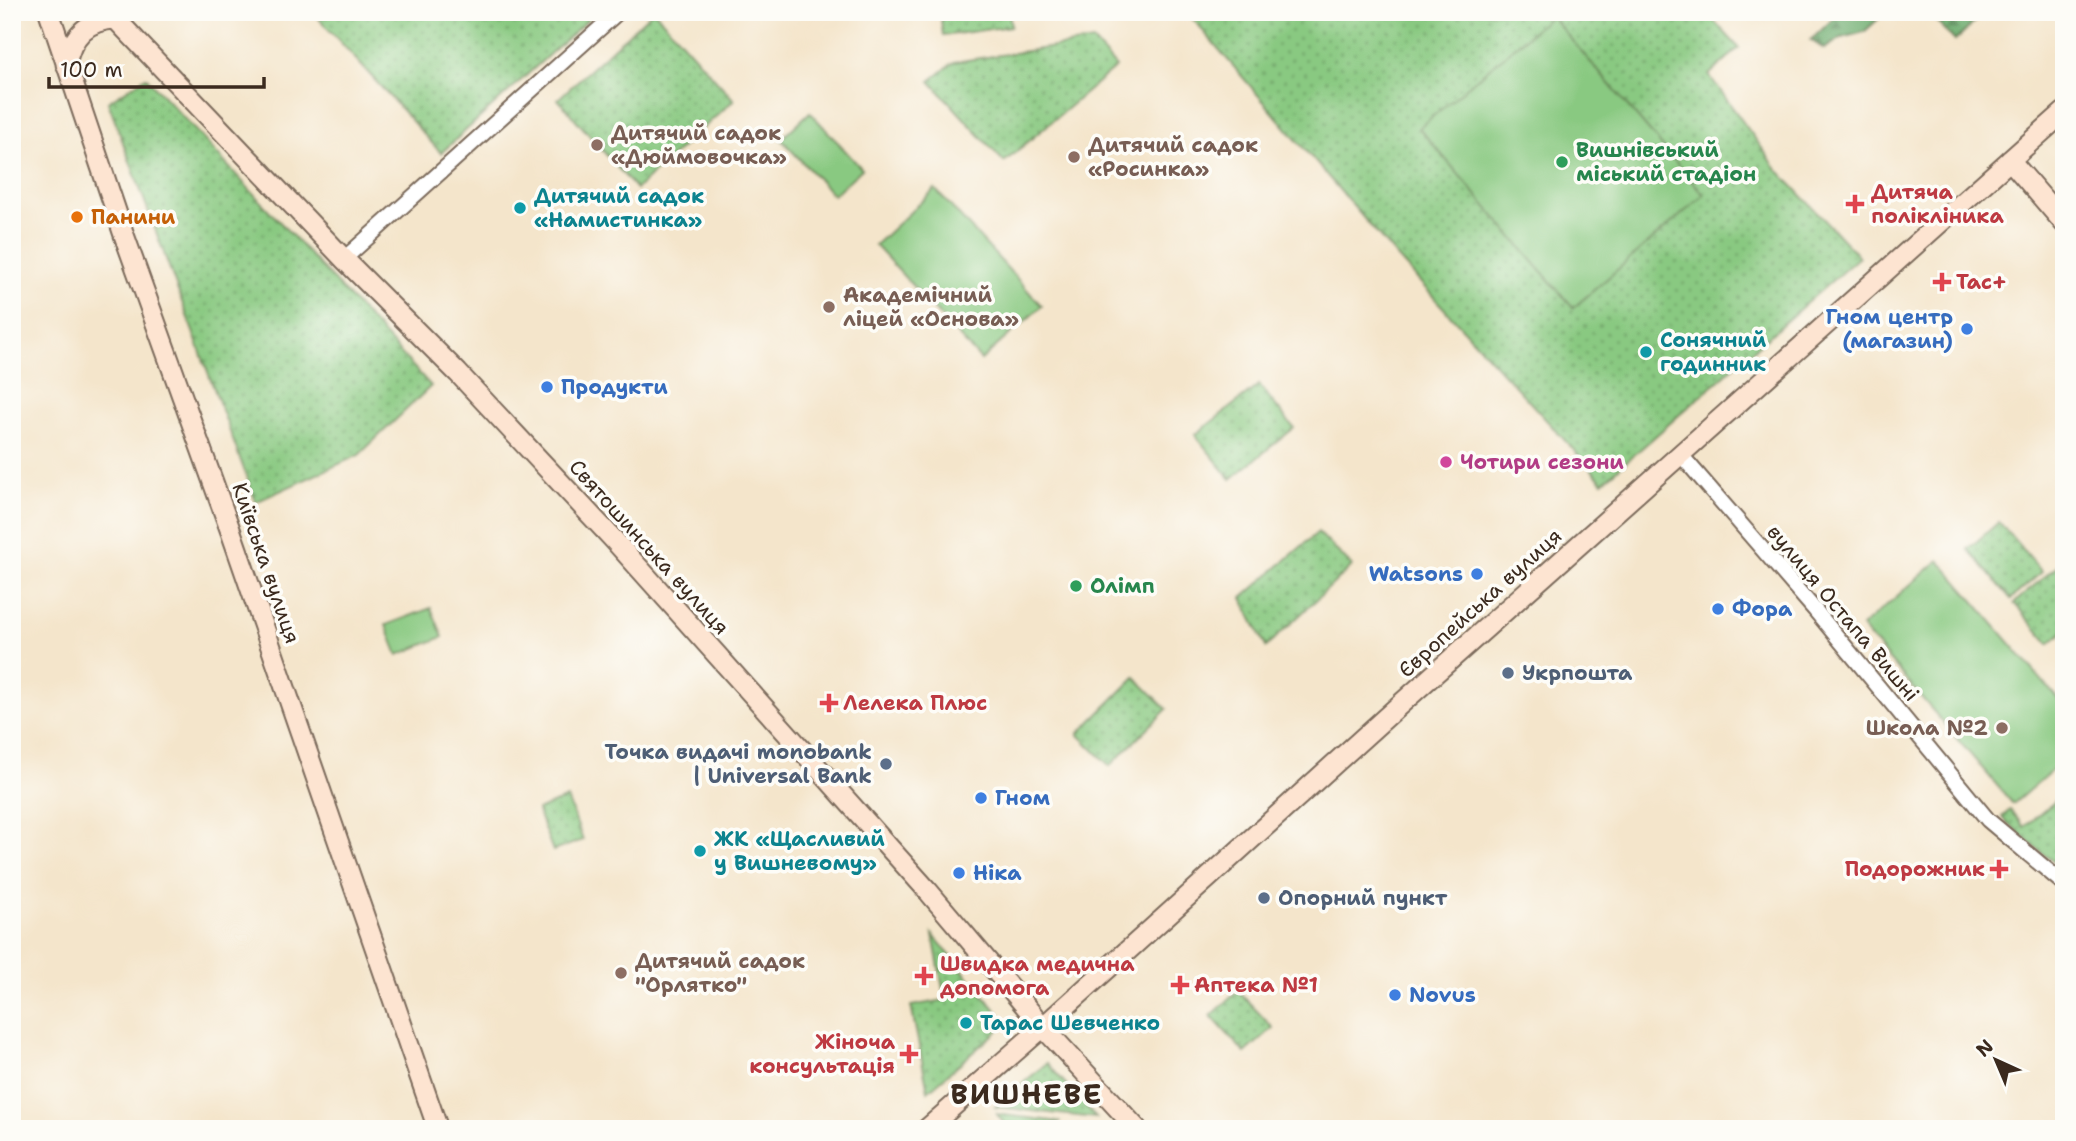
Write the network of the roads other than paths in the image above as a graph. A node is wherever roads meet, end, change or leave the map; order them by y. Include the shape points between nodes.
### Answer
1 (49, 12) edge
2 (618, 12) edge
3 (113, 16) edge
4 (66, 64) junction
5 (2064, 112) edge
6 (2010, 160) junction
7 (2064, 223) edge
8 (345, 259) junction
9 (1681, 455) junction
10 (2064, 884) edge
11 (1043, 1027) junction
12 (438, 1129) edge
13 (927, 1129) edge
14 (1137, 1129) edge

1 - 4 street, Київська вулиця
2 - 8 street
3 - 4 street via 76,35
3 - 8 street, Святошинська вулиця
4 - 12 street, Київська вулиця
5 - 6 street, Європейська вулиця
6 - 7 street
6 - 9 street, Європейська вулиця
8 - 11 street, Святошинська вулиця via 614,540 928,891
9 - 10 street, вулиця Остапа Вишні via 1989,820
9 - 11 street, Європейська вулиця
11 - 13 street, Європейська вулиця
11 - 14 street, Святошинська вулиця

